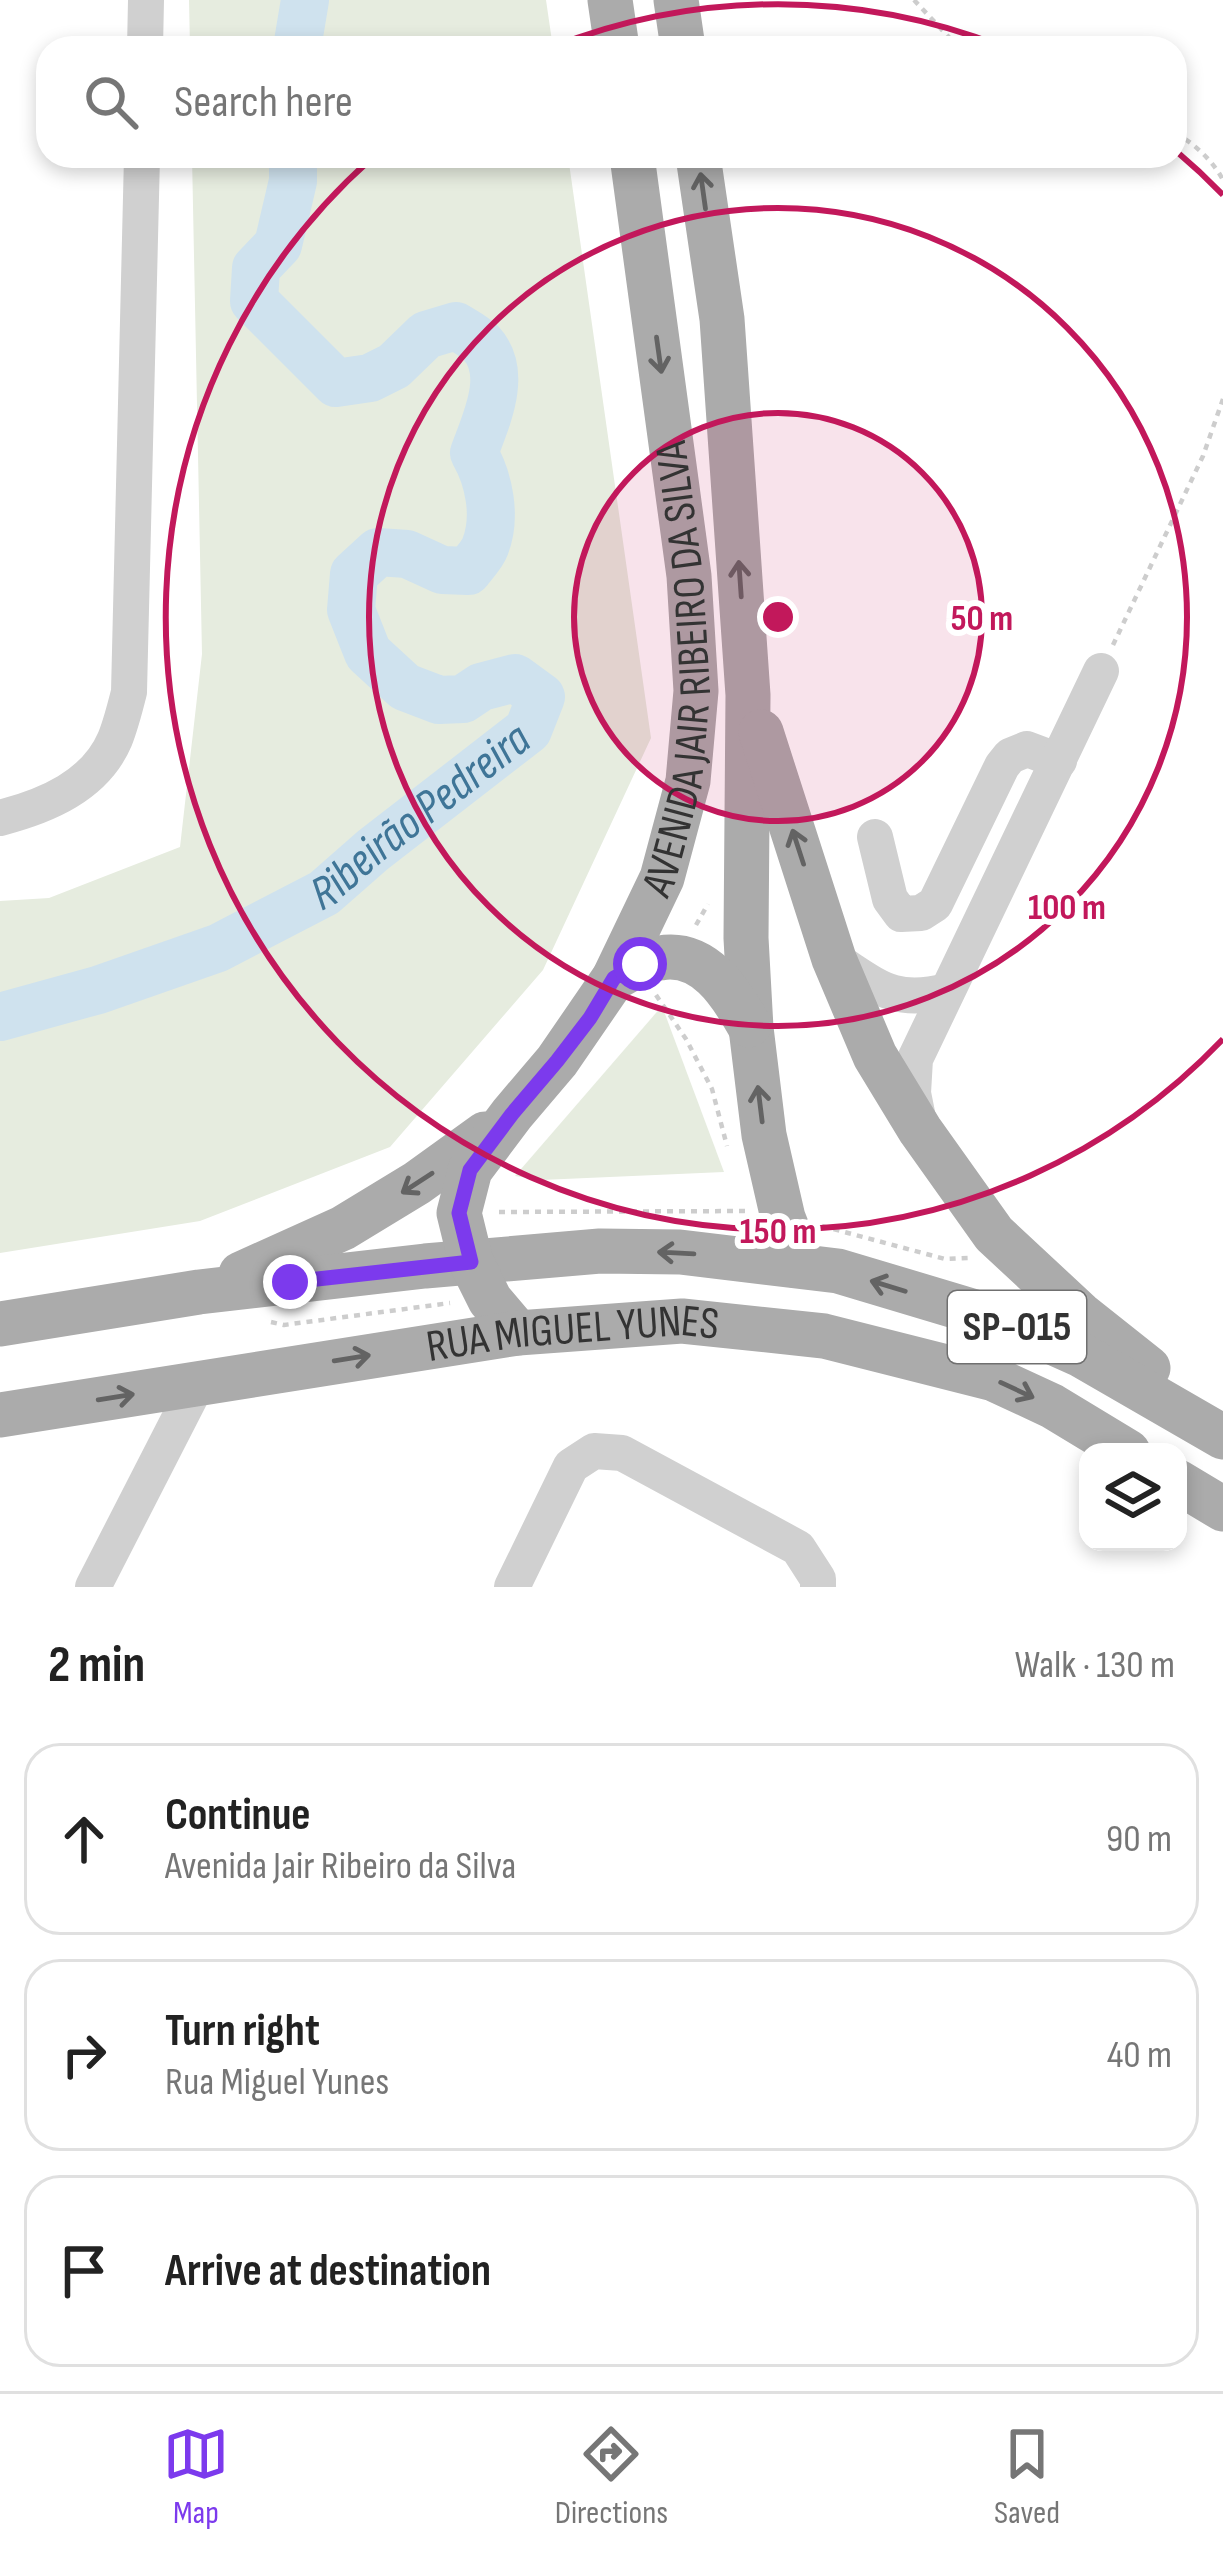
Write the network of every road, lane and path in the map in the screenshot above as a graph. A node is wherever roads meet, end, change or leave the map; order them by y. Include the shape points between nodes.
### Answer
1 (146, 0) edge
2 (610, 0) edge
3 (676, 0) edge
4 (914, 0) edge
5 (145, 36) edge
6 (615, 36) edge
7 (680, 36) edge
8 (948, 36) edge
9 (1187, 140) edge
10 (142, 168) edge
11 (634, 168) edge
12 (700, 168) edge
13 (1223, 180) edge
14 (1101, 671) dead end
15 (748, 695) junction
16 (1059, 761) junction
17 (0, 818) edge
18 (874, 837) dead end
19 (834, 959) junction
20 (634, 984) junction
21 (947, 992) junction
22 (751, 1028) junction
23 (512, 1114) junction
24 (920, 1130) junction
25 (729, 1155) dead end
26 (741, 1210) dead end
27 (489, 1212) dead end
28 (812, 1224) dead end
29 (968, 1258) dead end
30 (471, 1262) junction
31 (793, 1265) junction
32 (199, 1292) junction
33 (435, 1304) dead end
34 (682, 1321) junction
35 (0, 1324) edge
36 (284, 1325) dead end
37 (518, 1333) junction
38 (197, 1384) junction
39 (0, 1415) edge
40 (1223, 1433) edge
41 (1113, 1443) edge
42 (1187, 1487) edge
43 (1223, 1509) edge
44 (93, 1587) edge
45 (512, 1587) edge
46 (818, 1587) edge

1 - 5 street
2 - 6 main road
3 - 7 main road
4 - 8 path
9 - 13 path
10 - 17 street via 129,692 114,742 84,781 38,808
11 -> 20 main road, AVENIDA JAIR RIBEIRO DA SILVA via 696,691 688,782
15 -> 12 main road, AVENIDA JAIR RIBEIRO DA SILVA via 722,319
14 - 16 street
19 -> 15 main road
15 - 22 main road, AVENIDA JAIR RIBEIRO DA SILVA
16 - 18 street via 1027,749 1010,756 935,904 921,913 901,914 890,899
16 - 21 street
19 - 21 street via 902,997
19 - 24 main road via 875,1056
20 - 22 main road via 659,958 688,962 728,988
20 - 23 main road, AVENIDA JAIR RIBEIRO DA SILVA
20 - 25 path via 686,1040 712,1089
21 - 24 street via 916,1059
31 -> 22 main road, AVENIDA JAIR RIBEIRO DA SILVA via 764,1136
23 - 30 main road, AVENIDA JAIR RIBEIRO DA SILVA via 470,1170 459,1213
23 -> 32 main road via 343,1228
24 - 40 main road via 994,1234
26 - 27 path
28 - 29 path
31 -> 30 main road, RUA MIGUEL YUNES / SP-015 via 600,1251
30 - 32 main road, RUA MIGUEL YUNES / SP-015
30 - 37 main road
31 - 34 main road via 764,1299
40 -> 31 main road, RUA MIGUEL YUNES / SP-015 via 1005,1321
32 - 35 main road, RUA MIGUEL YUNES / SP-015
33 - 36 path
34 - 37 main road, RUA MIGUEL YUNES / SP-015
34 -> 41 main road, RUA MIGUEL YUNES / SP-015 via 824,1336 994,1379
38 -> 37 main road, RUA MIGUEL YUNES / SP-015
39 -> 38 main road, RUA MIGUEL YUNES / SP-015
38 - 44 street
42 - 43 main road
45 - 46 street via 571,1466 594,1451 622,1453 798,1548

